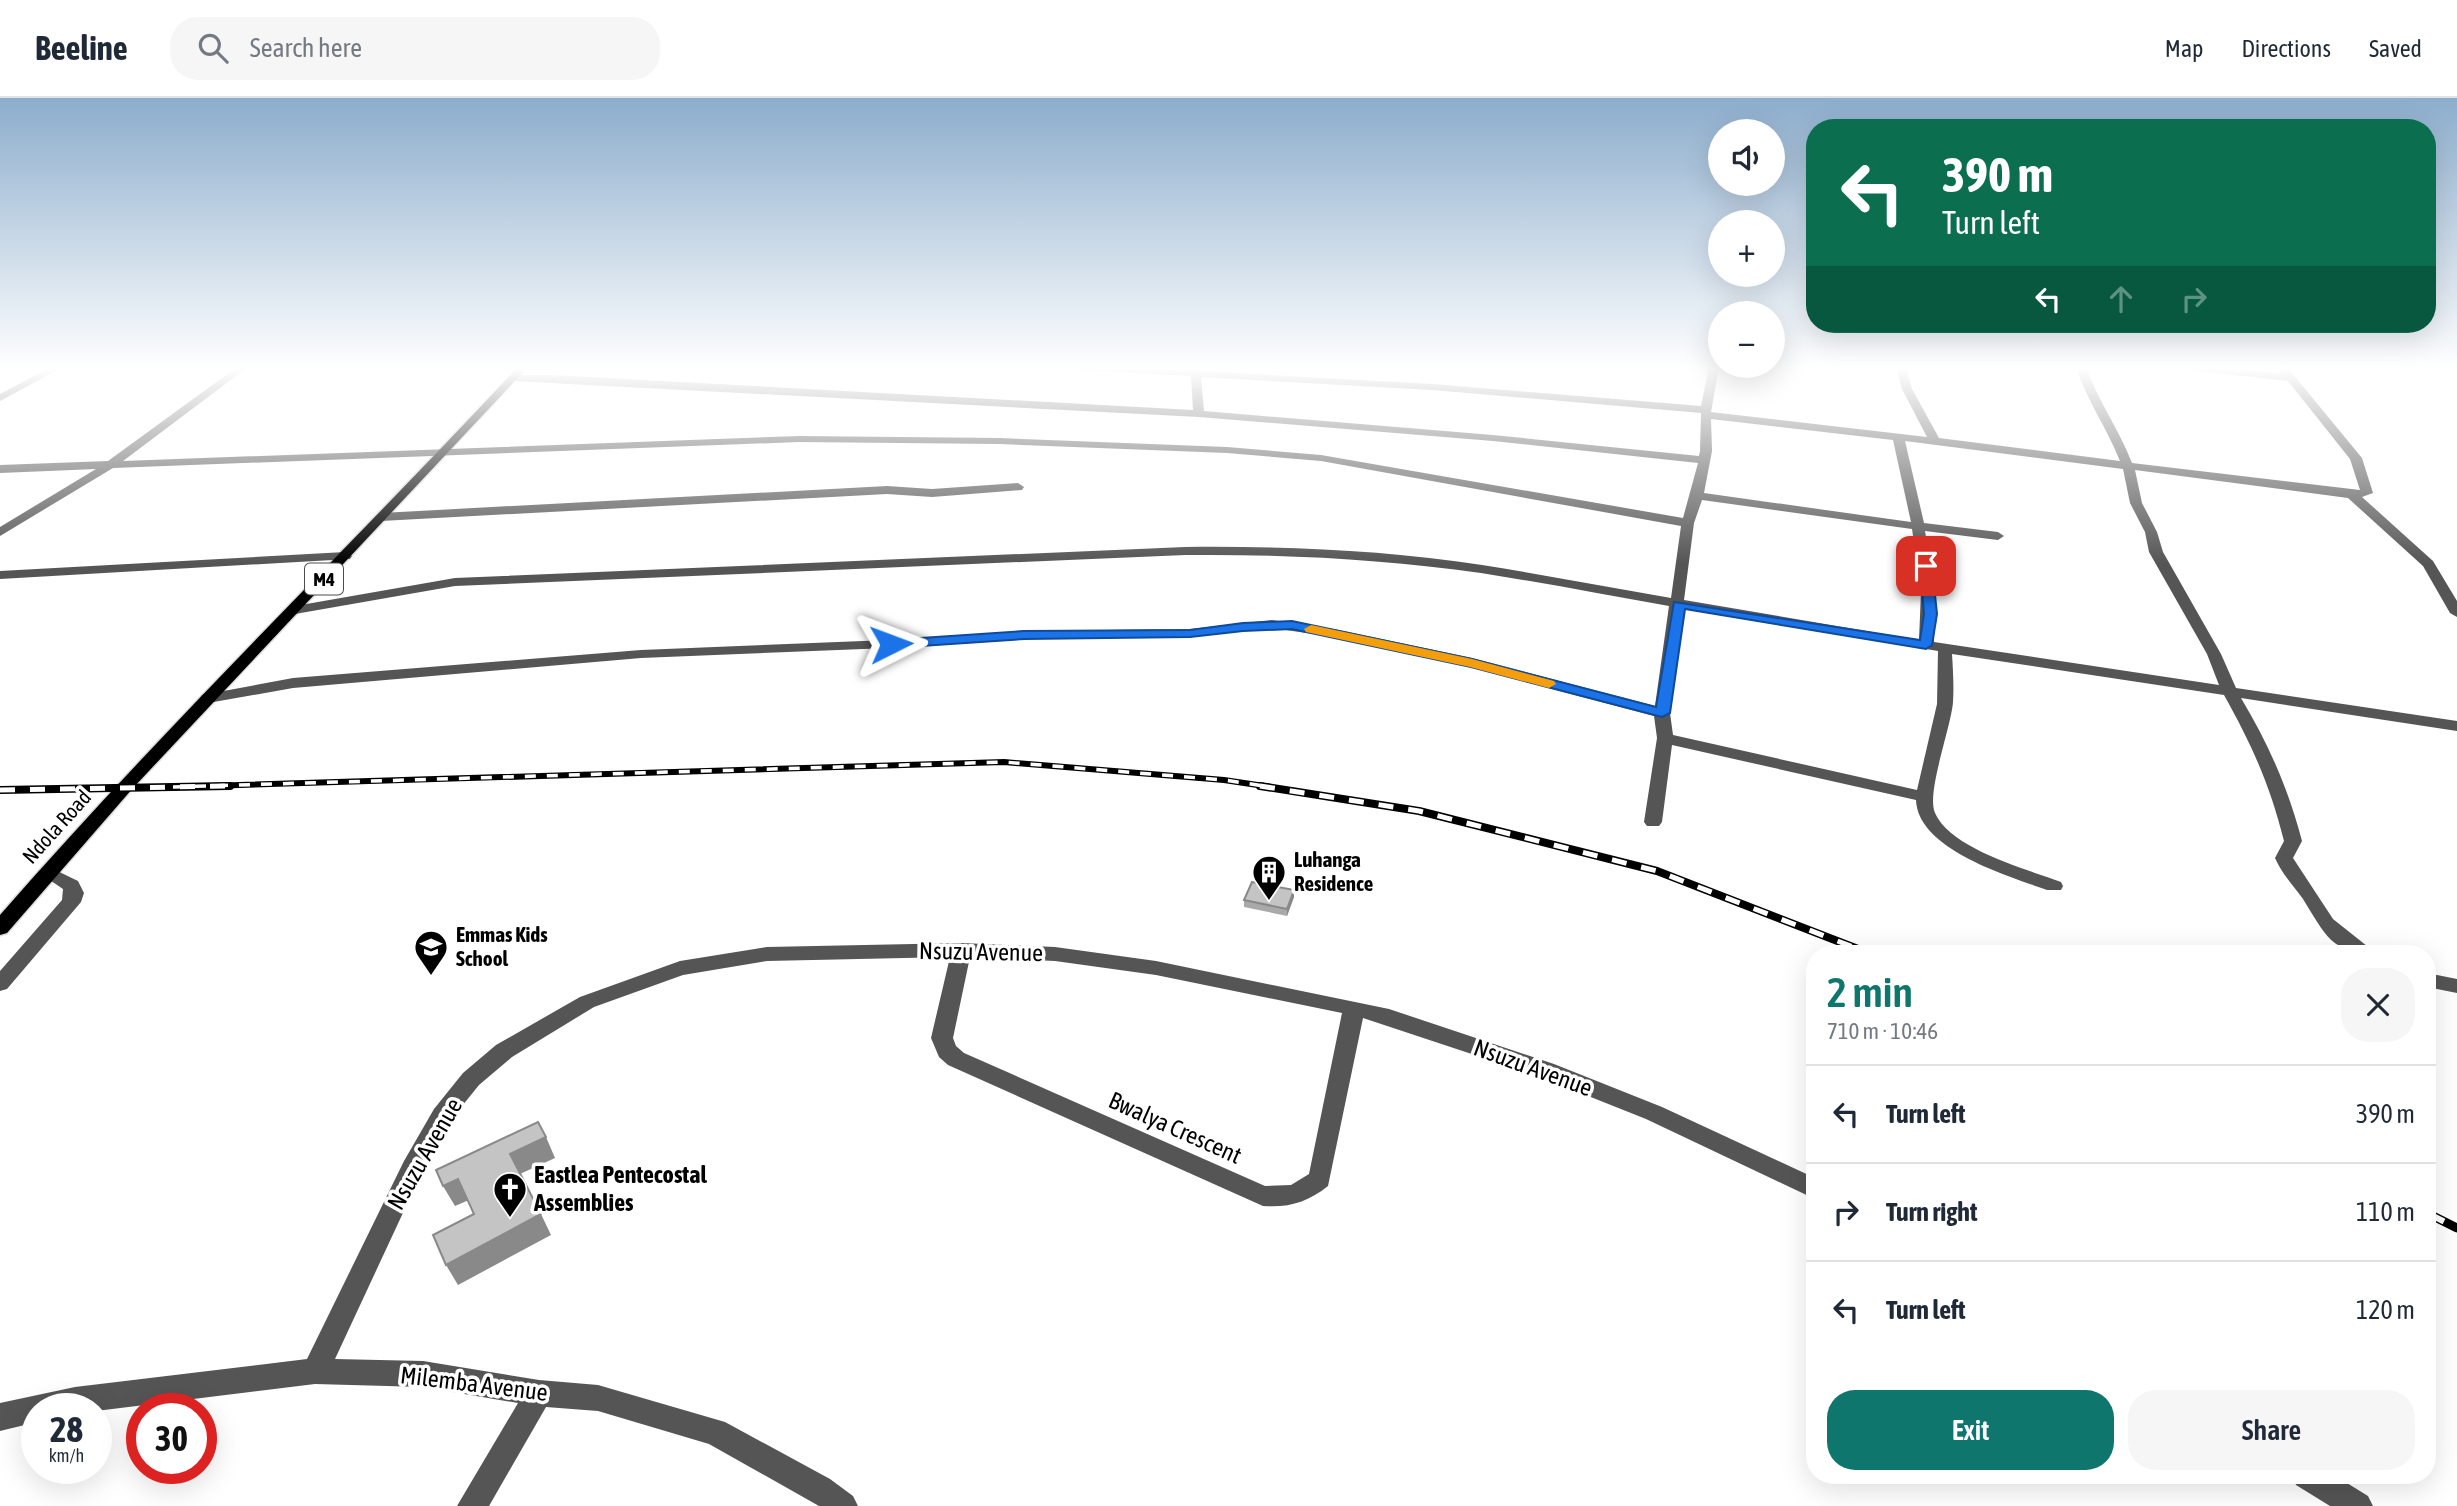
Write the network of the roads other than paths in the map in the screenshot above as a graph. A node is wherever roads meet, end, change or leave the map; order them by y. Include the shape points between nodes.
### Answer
1 (154, 433) edge
2 (463, 433) edge
3 (1438, 433) edge
4 (1705, 433) edge
5 (1864, 433) edge
6 (1930, 433) edge
7 (2113, 433) edge
8 (2335, 433) edge
9 (1898, 437) junction
10 (1934, 441) junction
11 (443, 454) junction
12 (1704, 460) junction
13 (109, 466) junction
14 (2126, 466) junction
15 (0, 469) edge
16 (1018, 487) dead end
17 (2353, 495) junction
18 (1697, 496) junction
19 (381, 517) junction
20 (1688, 523) junction
21 (1916, 525) junction
22 (0, 532) edge
23 (1998, 536) dead end
24 (345, 556) junction
25 (0, 575) edge
26 (1679, 604) junction
27 (295, 610) junction
28 (2457, 613) edge
29 (1926, 645) junction
30 (1945, 648) junction
31 (2230, 692) junction
32 (208, 698) junction
33 (1662, 713) junction
34 (2457, 726) edge
35 (1664, 738) junction
36 (1924, 797) junction
37 (1653, 822) dead end
38 (47, 873) junction
39 (2054, 886) dead end
40 (0, 928) edge
41 (2353, 945) edge
42 (962, 950) junction
43 (2436, 982) edge
44 (0, 984) edge
45 (2457, 986) edge
46 (1354, 1008) junction
47 (1806, 1185) edge
48 (315, 1371) junction
49 (539, 1393) junction
50 (0, 1416) edge
51 (2321, 1484) edge
52 (472, 1506) edge
53 (843, 1506) edge
54 (2358, 1506) edge

1 - 13 street
2 - 11 main road, M4
3 - 12 street
4 - 12 street
5 - 9 street
6 - 10 street
7 - 14 street
8 - 17 street via 2356,458 2367,493
9 - 10 street
9 - 21 street
10 - 14 street
11 - 13 street
11 - 19 main road, M4
11 - 20 street via 799,439 1227,450 1372,465
12 - 18 street
13 - 15 street
13 - 22 street
14 - 17 street
14 - 31 street via 2156,552 2214,654
16 - 19 street
17 - 28 street via 2428,564
18 - 20 street
18 - 21 street
19 - 24 main road, M4
20 - 26 street
21 - 23 street
21 - 29 street via 1924,546 1928,585
24 - 25 street
24 - 27 main road, M4
26 - 27 street via 1480,569 1377,556 1270,550 455,582
26 - 29 street
26 - 33 street
27 - 32 main road, M4
29 - 30 street
30 - 31 street
30 - 36 street via 1945,704
31 - 34 street
31 - 41 street via 2262,748 2283,802 2293,841 2284,858 2326,923
32 - 33 street via 293,683 641,654 1024,635 1190,634 1272,624 1435,655
32 - 38 main road, Ndola Road / M4
33 - 35 street
35 - 36 street
35 - 37 street
36 - 39 street via 1926,813 1949,839 1978,857
38 - 40 main road, Ndola Road / M4
38 - 44 street via 71,885 71,902
42 - 46 street, Nsuzu Avenue via 1055,954 1156,968
42 - 46 street, Bwalya Crescent via 942,1038 956,1059 1263,1196 1288,1198 1320,1179
42 - 48 street, Nsuzu Avenue via 767,954 680,968 587,1002 504,1051 471,1079 442,1115
43 - 45 street
46 - 47 street, Nsuzu Avenue via 1558,1075 1654,1113
48 - 49 street, Milemba Avenue via 423,1374
48 - 50 street, Milemba Avenue via 75,1400
49 - 52 street
49 - 53 street, Milemba Avenue via 598,1398 715,1432
51 - 54 street

